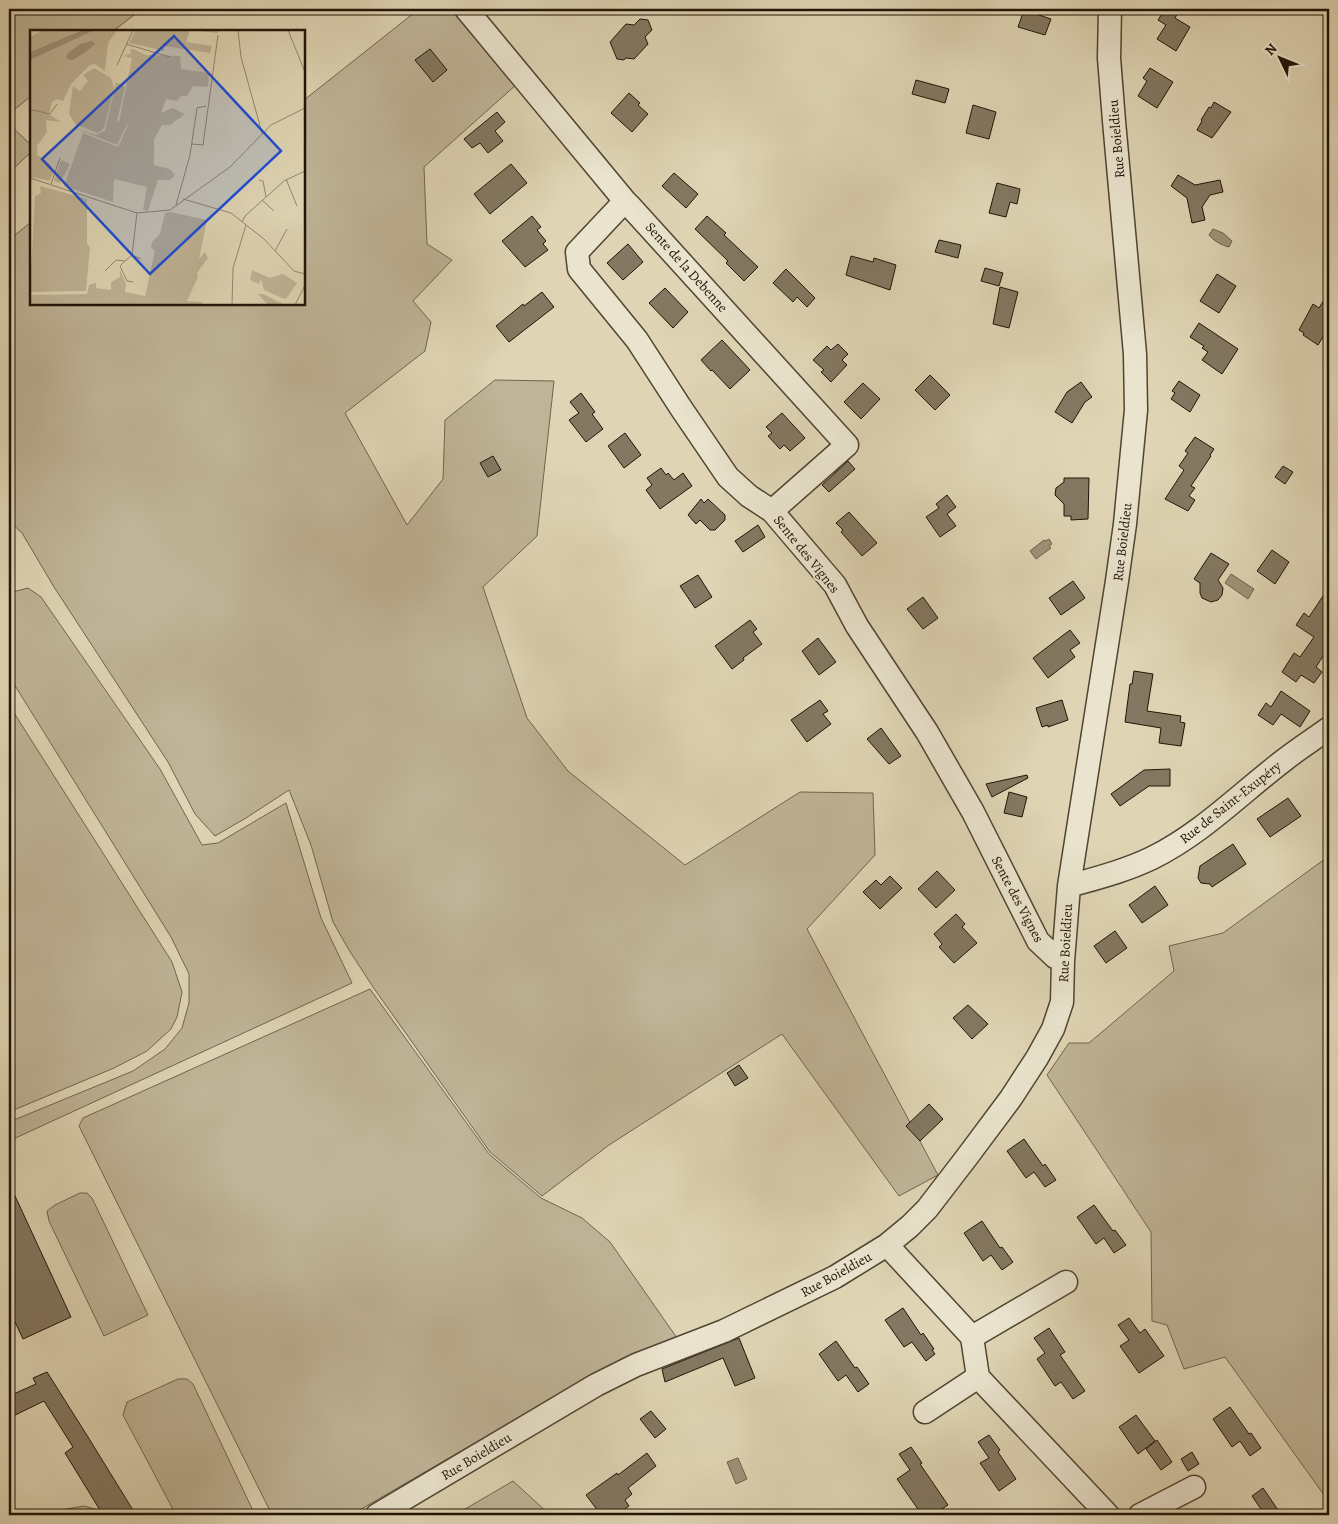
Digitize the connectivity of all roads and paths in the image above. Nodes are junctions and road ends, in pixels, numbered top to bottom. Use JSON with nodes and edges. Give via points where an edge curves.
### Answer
{"nodes":[{"id":1,"x":466,"y":9,"type":"edge"},
{"id":2,"x":1106,"y":11,"type":"edge"},
{"id":3,"x":624,"y":201,"type":"junction"},
{"id":4,"x":772,"y":511,"type":"junction"},
{"id":5,"x":1329,"y":728,"type":"edge"},
{"id":6,"x":1069,"y":886,"type":"junction"},
{"id":7,"x":1063,"y":961,"type":"junction"},
{"id":8,"x":887,"y":1245,"type":"junction"},
{"id":9,"x":1066,"y":1282,"type":"dead end"},
{"id":10,"x":972,"y":1337,"type":"junction"},
{"id":11,"x":978,"y":1377,"type":"junction"},
{"id":12,"x":926,"y":1412,"type":"dead end"},
{"id":13,"x":1194,"y":1486,"type":"dead end"},
{"id":14,"x":377,"y":1515,"type":"edge"},
{"id":15,"x":1108,"y":1515,"type":"edge"},
{"id":16,"x":1140,"y":1515,"type":"edge"}],
"edges":[{"from":1,"to":3,"type":"street","name":"Sente de la Debenne"},
{"from":2,"to":6,"type":"street","name":"Rue Boieldieu","via":[[1135,354],[1136,410],[1125,524]]},
{"from":3,"to":4,"type":"street","name":"Sente des Vignes","via":[[577,252],[579,269],[637,340],[728,477]]},
{"from":3,"to":4,"type":"street","name":"Sente de la Debenne","via":[[847,445]]},
{"from":4,"to":7,"type":"street","name":"Sente des Vignes","via":[[835,586],[973,812],[1038,941]]},
{"from":5,"to":6,"type":"street","name":"Rue de Saint-Exupéry","via":[[1178,843],[1151,858],[1103,877]]},
{"from":6,"to":7,"type":"street","name":"Rue Boieldieu"},
{"from":7,"to":8,"type":"street","name":"Rue Boieldieu","via":[[1062,1002],[1037,1058],[927,1209]]},
{"from":8,"to":10,"type":"street"},
{"from":8,"to":14,"type":"street","name":"Rue Boieldieu","via":[[835,1277],[724,1331],[636,1365],[596,1385]]},
{"from":9,"to":10,"type":"street"},
{"from":10,"to":11,"type":"street"},
{"from":11,"to":12,"type":"street"},
{"from":11,"to":15,"type":"street"},
{"from":13,"to":16,"type":"street"}]}
